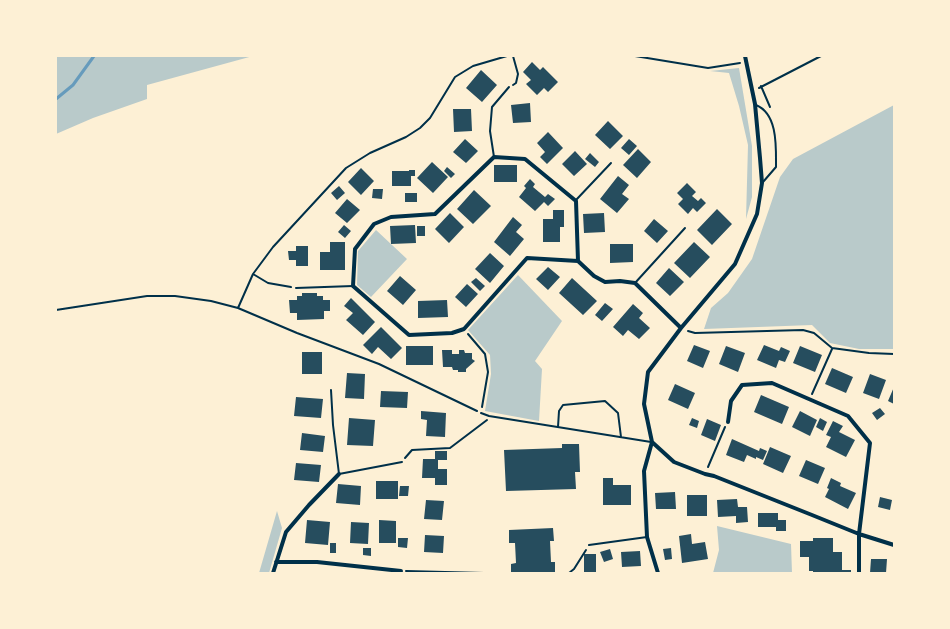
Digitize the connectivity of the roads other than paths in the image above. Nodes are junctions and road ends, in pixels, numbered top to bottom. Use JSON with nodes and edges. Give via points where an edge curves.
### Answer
{"nodes":[{"id":1,"x":745,"y":56,"type":"edge"},
{"id":2,"x":509,"y":87,"type":"road end"},
{"id":3,"x":755,"y":104,"type":"junction"},
{"id":4,"x":494,"y":157,"type":"junction"},
{"id":5,"x":611,"y":163,"type":"dead end"},
{"id":6,"x":762,"y":183,"type":"junction"},
{"id":7,"x":576,"y":201,"type":"junction"},
{"id":8,"x":685,"y":228,"type":"dead end"},
{"id":9,"x":578,"y":261,"type":"junction"},
{"id":10,"x":635,"y":283,"type":"junction"},
{"id":11,"x":353,"y":286,"type":"junction"},
{"id":12,"x":296,"y":288,"type":"road end"},
{"id":13,"x":681,"y":328,"type":"junction"},
{"id":14,"x":331,"y":390,"type":"dead end"},
{"id":15,"x":481,"y":413,"type":"road end"},
{"id":16,"x":728,"y":422,"type":"road end"},
{"id":17,"x":558,"y":427,"type":"junction"},
{"id":18,"x":621,"y":437,"type":"junction"},
{"id":19,"x":652,"y":442,"type":"junction"},
{"id":20,"x":402,"y":462,"type":"road end"},
{"id":21,"x":339,"y":474,"type":"junction"},
{"id":22,"x":859,"y":534,"type":"junction"},
{"id":23,"x":647,"y":537,"type":"junction"},
{"id":24,"x":589,"y":545,"type":"road end"},
{"id":25,"x":894,"y":545,"type":"edge"},
{"id":26,"x":276,"y":562,"type":"junction"},
{"id":27,"x":401,"y":571,"type":"road end"},
{"id":28,"x":273,"y":573,"type":"edge"},
{"id":29,"x":658,"y":573,"type":"edge"},
{"id":30,"x":859,"y":573,"type":"edge"}],
"edges":[{"from":1,"to":3,"type":"street"},
{"from":2,"to":4,"type":"lane","via":[[492,107],[490,131]]},
{"from":3,"to":6,"type":"street"},
{"from":3,"to":6,"type":"lane","via":[[762,107],[771,121],[776,142],[776,167]]},
{"from":4,"to":7,"type":"street","via":[[524,159]]},
{"from":4,"to":11,"type":"street","via":[[435,214],[391,217],[374,224],[354,249]]},
{"from":5,"to":7,"type":"lane"},
{"from":6,"to":13,"type":"street","via":[[757,214],[735,264]]},
{"from":7,"to":9,"type":"street"},
{"from":8,"to":10,"type":"lane"},
{"from":9,"to":10,"type":"street","via":[[594,276],[606,282]]},
{"from":9,"to":11,"type":"street","via":[[527,258],[464,329],[452,333],[408,334]]},
{"from":10,"to":13,"type":"street"},
{"from":11,"to":12,"type":"lane"},
{"from":13,"to":19,"type":"street","via":[[648,372],[644,404]]},
{"from":14,"to":21,"type":"lane"},
{"from":15,"to":17,"type":"lane"},
{"from":16,"to":22,"type":"street","via":[[731,401],[742,385],[772,383],[848,416],[870,443]]},
{"from":17,"to":18,"type":"lane"},
{"from":17,"to":18,"type":"lane","via":[[559,411],[563,406],[605,401],[618,412]]},
{"from":18,"to":19,"type":"lane"},
{"from":19,"to":22,"type":"street","via":[[674,462]]},
{"from":19,"to":23,"type":"street","via":[[644,472]]},
{"from":20,"to":21,"type":"lane"},
{"from":21,"to":26,"type":"street","via":[[286,532]]},
{"from":22,"to":25,"type":"street"},
{"from":22,"to":30,"type":"street"},
{"from":23,"to":24,"type":"lane"},
{"from":23,"to":29,"type":"street"},
{"from":26,"to":27,"type":"street","via":[[317,562]]},
{"from":26,"to":28,"type":"street"}]}
